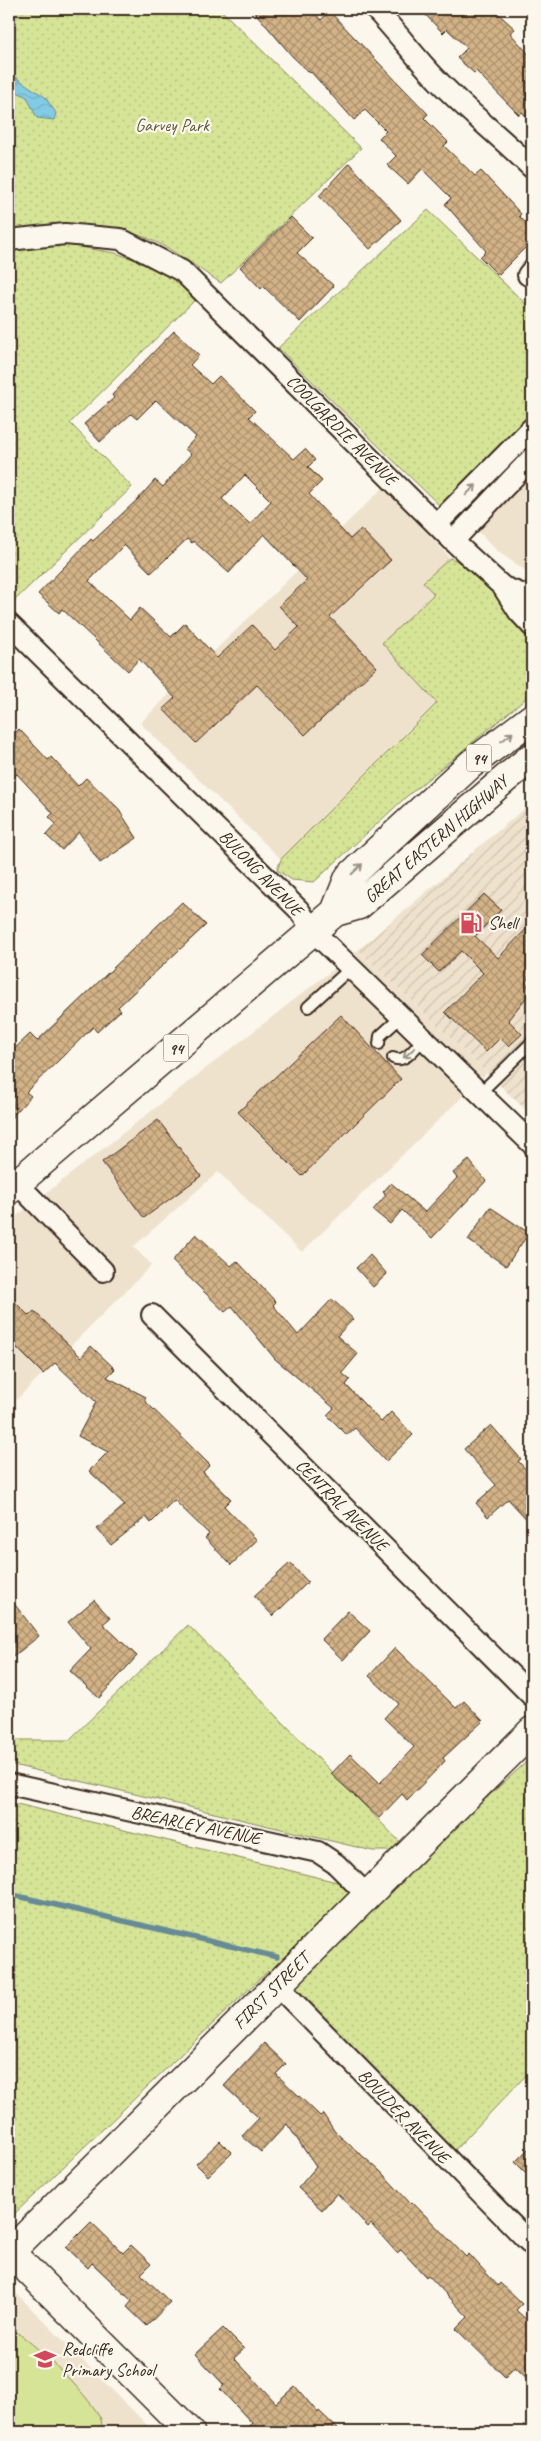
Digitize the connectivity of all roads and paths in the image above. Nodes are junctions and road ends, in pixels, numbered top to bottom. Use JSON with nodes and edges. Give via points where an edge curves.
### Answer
{"nodes":[{"id":1,"x":375,"y":9,"type":"edge"},
{"id":2,"x":532,"y":168,"type":"edge"},
{"id":3,"x":9,"y":240,"type":"edge"},
{"id":4,"x":532,"y":428,"type":"edge"},
{"id":5,"x":532,"y":458,"type":"edge"},
{"id":6,"x":437,"y":524,"type":"junction"},
{"id":7,"x":453,"y":541,"type":"junction"},
{"id":8,"x":503,"y":587,"type":"junction"},
{"id":9,"x":532,"y":598,"type":"edge"},
{"id":10,"x":9,"y":624,"type":"edge"},
{"id":11,"x":532,"y":626,"type":"edge"},
{"id":12,"x":532,"y":718,"type":"edge"},
{"id":13,"x":532,"y":758,"type":"edge"},
{"id":14,"x":335,"y":912,"type":"junction"},
{"id":15,"x":313,"y":931,"type":"junction"},
{"id":16,"x":352,"y":967,"type":"junction"},
{"id":17,"x":308,"y":1007,"type":"dead end"},
{"id":18,"x":401,"y":1017,"type":"junction"},
{"id":19,"x":423,"y":1039,"type":"junction"},
{"id":20,"x":532,"y":1042,"type":"edge"},
{"id":21,"x":379,"y":1044,"type":"dead end"},
{"id":22,"x":393,"y":1058,"type":"dead end"},
{"id":23,"x":480,"y":1094,"type":"junction"},
{"id":24,"x":532,"y":1144,"type":"edge"},
{"id":25,"x":11,"y":1183,"type":"edge"},
{"id":26,"x":103,"y":1271,"type":"dead end"},
{"id":27,"x":152,"y":1315,"type":"dead end"},
{"id":28,"x":532,"y":1696,"type":"edge"},
{"id":29,"x":532,"y":1731,"type":"edge"},
{"id":30,"x":9,"y":1784,"type":"edge"},
{"id":31,"x":368,"y":1896,"type":"junction"},
{"id":32,"x":277,"y":1985,"type":"junction"},
{"id":33,"x":532,"y":2245,"type":"edge"},
{"id":34,"x":10,"y":2251,"type":"edge"},
{"id":35,"x":190,"y":2432,"type":"edge"}],
"edges":[{"from":1,"to":2,"type":"street","via":[[428,70]]},
{"from":3,"to":6,"type":"street","name":"COOLGARDIE AVENUE","via":[[65,234],[120,239],[182,271]]},
{"from":6,"to":4,"type":"street","one_way":true},
{"from":5,"to":7,"type":"street"},
{"from":6,"to":7,"type":"street","name":"COOLGARDIE AVENUE"},
{"from":7,"to":8,"type":"street","name":"COOLGARDIE AVENUE"},
{"from":8,"to":9,"type":"street","name":"COOLGARDIE AVENUE"},
{"from":8,"to":11,"type":"street","name":"COOLGARDIE AVENUE"},
{"from":10,"to":15,"type":"street","name":"BULONG AVENUE","via":[[300,910]]},
{"from":14,"to":12,"type":"main road","name":"GREAT EASTERN HIGHWAY","number":"94","one_way":true,"via":[[349,877],[471,764]]},
{"from":13,"to":14,"type":"main road","name":"GREAT EASTERN HIGHWAY","number":"94","via":[[359,905]]},
{"from":14,"to":15,"type":"main road","name":"GREAT EASTERN HIGHWAY","number":"94"},
{"from":15,"to":16,"type":"street","name":"BULONG AVENUE"},
{"from":15,"to":25,"type":"main road","name":"GREAT EASTERN HIGHWAY","number":"94"},
{"from":16,"to":17,"type":"lane"},
{"from":16,"to":18,"type":"street","name":"BULONG AVENUE"},
{"from":18,"to":19,"type":"street","name":"BULONG AVENUE"},
{"from":18,"to":21,"type":"lane","via":[[380,1036]]},
{"from":19,"to":22,"type":"lane","one_way":true,"via":[[404,1058]]},
{"from":19,"to":23,"type":"street","name":"BULONG AVENUE"},
{"from":20,"to":23,"type":"lane"},
{"from":23,"to":24,"type":"street","name":"BULONG AVENUE"},
{"from":25,"to":26,"type":"street"},
{"from":27,"to":28,"type":"street","name":"CENTRAL AVENUE"},
{"from":29,"to":31,"type":"main road","name":"FIRST STREET"},
{"from":30,"to":31,"type":"street","name":"BREARLEY AVENUE","via":[[318,1852],[336,1864]]},
{"from":31,"to":32,"type":"main road","name":"FIRST STREET"},
{"from":32,"to":33,"type":"street","name":"BOULDER AVENUE"},
{"from":32,"to":34,"type":"main road","name":"FIRST STREET"},
{"from":34,"to":35,"type":"main road"}]}
